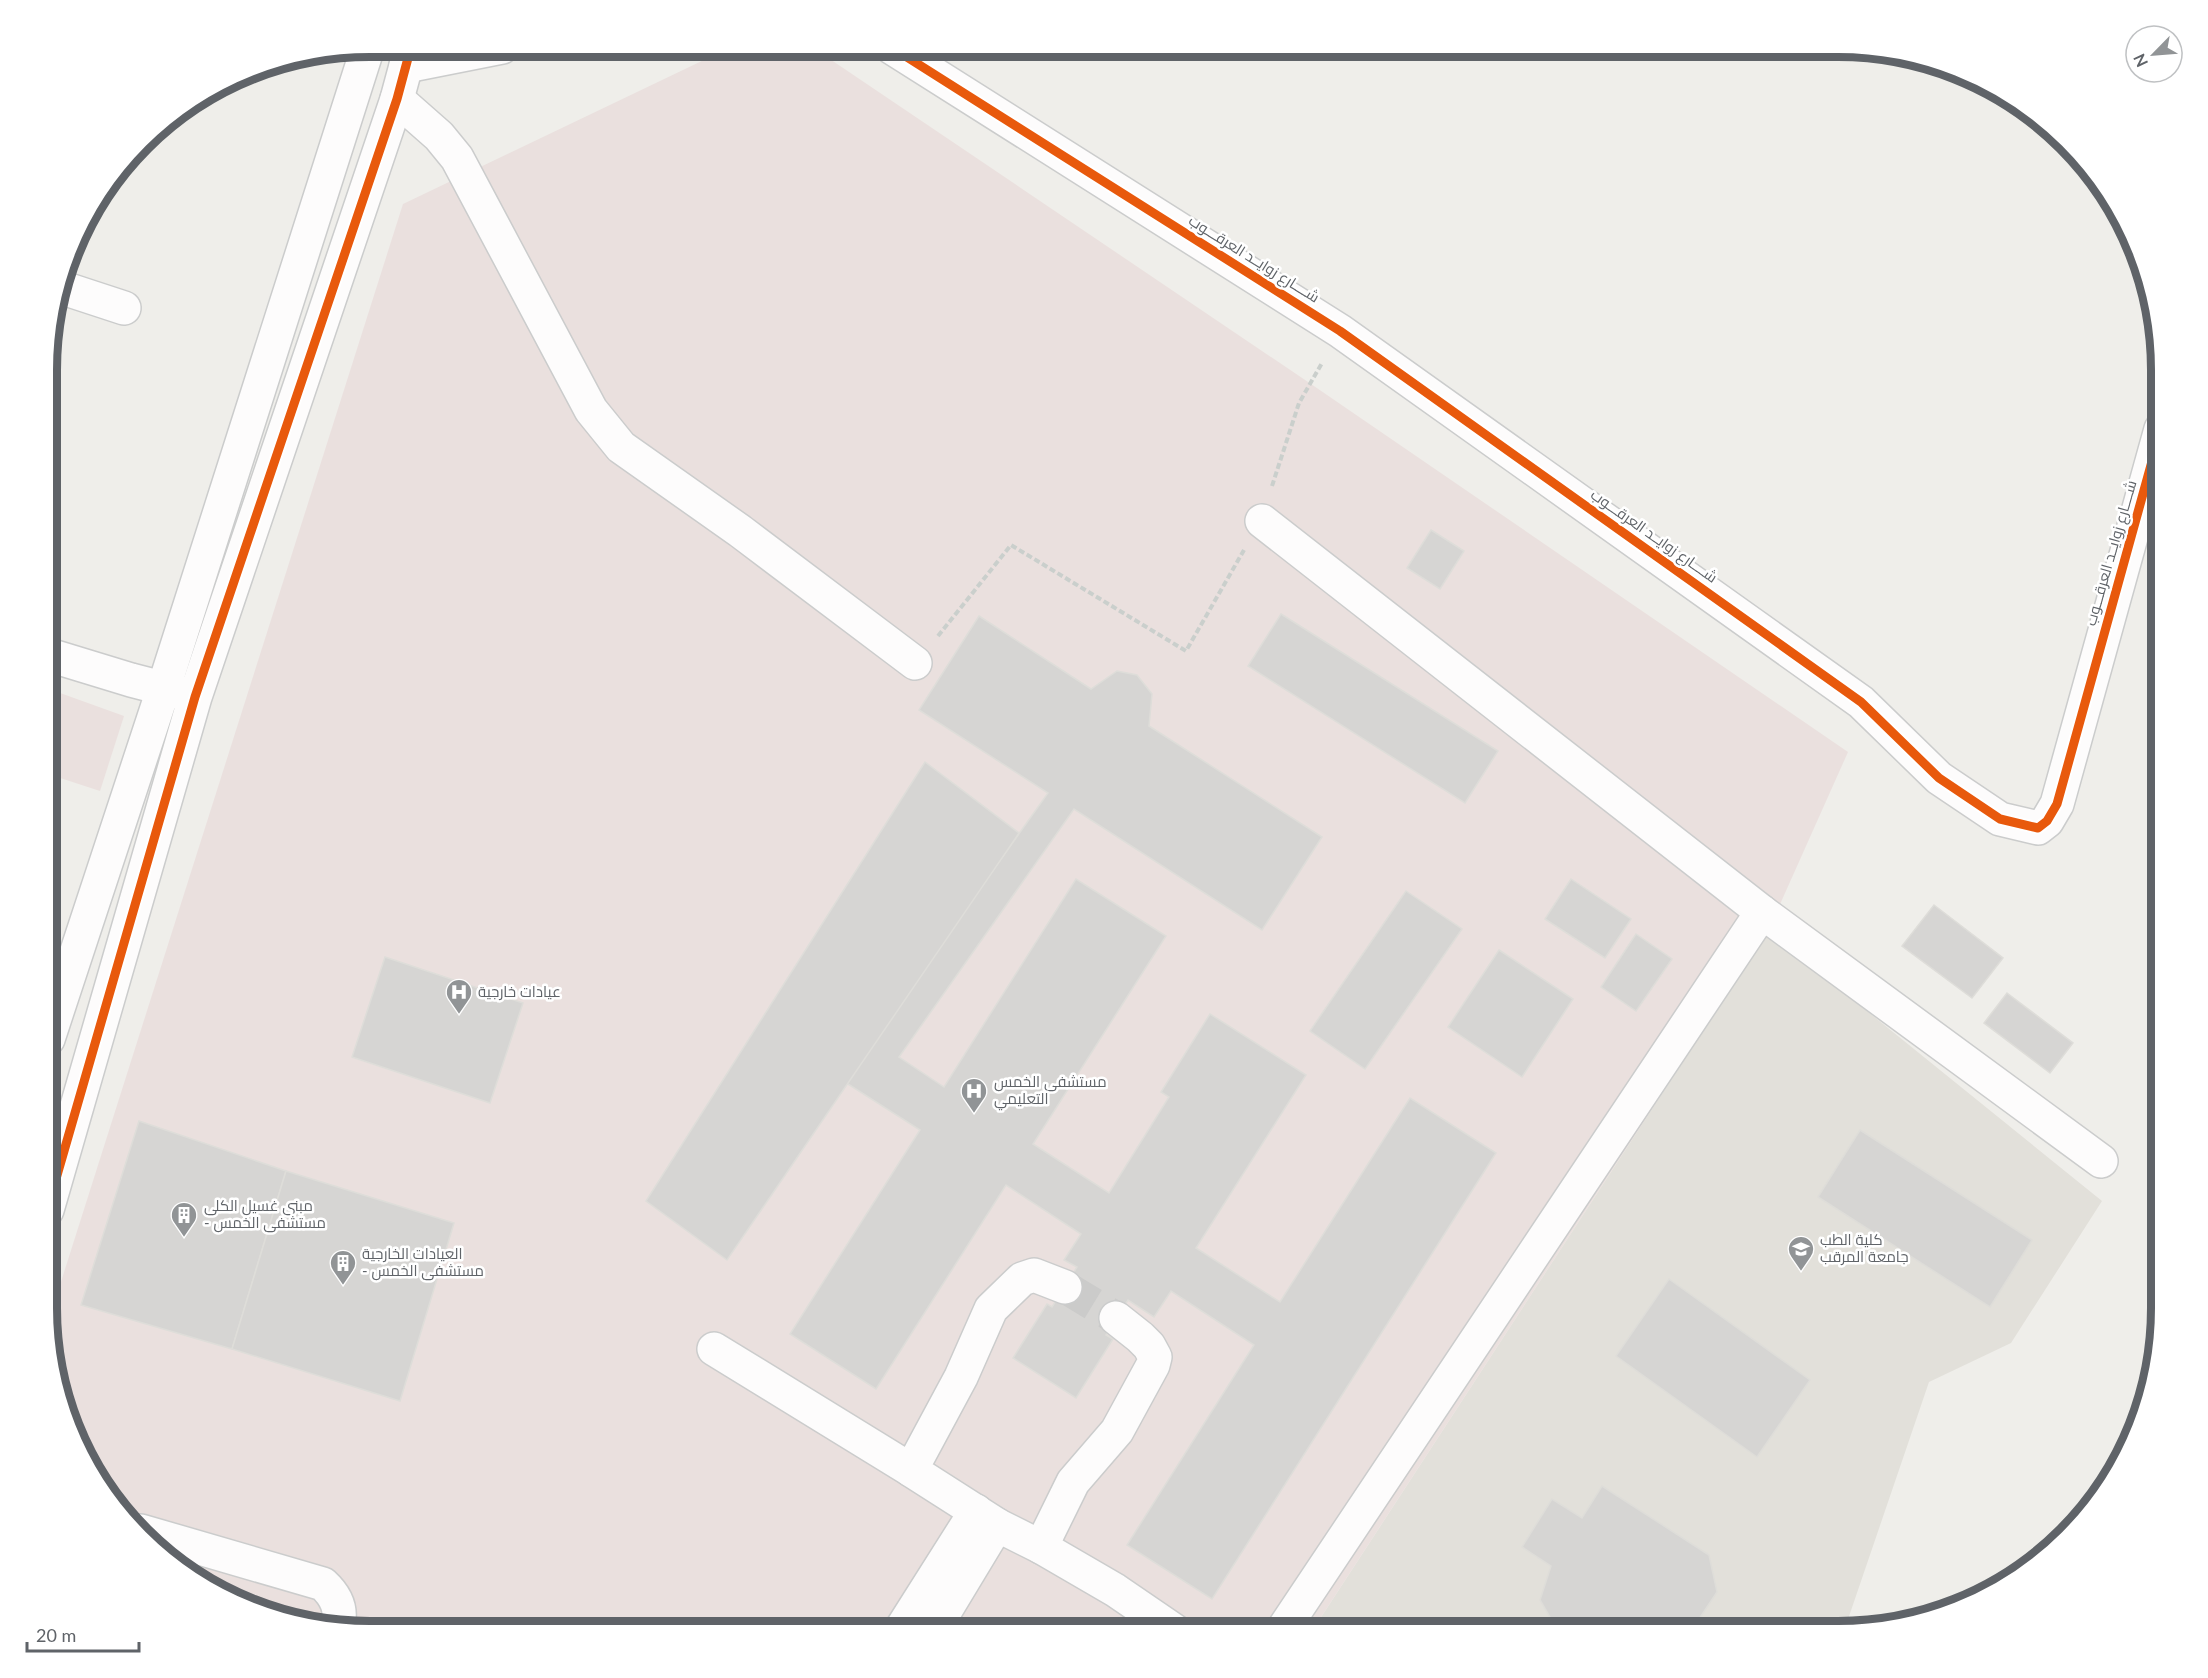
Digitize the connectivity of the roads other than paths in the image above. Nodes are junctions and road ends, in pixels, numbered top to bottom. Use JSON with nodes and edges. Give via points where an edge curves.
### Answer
{"nodes":[{"id":1,"x":365,"y":57,"type":"edge"},
{"id":2,"x":408,"y":57,"type":"edge"},
{"id":3,"x":907,"y":57,"type":"edge"},
{"id":4,"x":397,"y":99,"type":"junction"},
{"id":5,"x":68,"y":290,"type":"edge"},
{"id":6,"x":124,"y":308,"type":"dead end"},
{"id":7,"x":2151,"y":468,"type":"edge"},
{"id":8,"x":1262,"y":521,"type":"road end"},
{"id":9,"x":57,"y":657,"type":"edge"},
{"id":10,"x":915,"y":663,"type":"road end"},
{"id":11,"x":164,"y":687,"type":"junction"},
{"id":12,"x":195,"y":697,"type":"junction"},
{"id":13,"x":1762,"y":912,"type":"junction"},
{"id":14,"x":57,"y":1012,"type":"edge"},
{"id":15,"x":2101,"y":1161,"type":"dead end"},
{"id":16,"x":57,"y":1175,"type":"edge"},
{"id":17,"x":1065,"y":1287,"type":"tunnel mouth"},
{"id":18,"x":1116,"y":1318,"type":"tunnel mouth"},
{"id":19,"x":714,"y":1349,"type":"dead end"},
{"id":20,"x":911,"y":1470,"type":"junction"},
{"id":21,"x":986,"y":1518,"type":"junction"},
{"id":22,"x":154,"y":1534,"type":"edge"},
{"id":23,"x":1041,"y":1547,"type":"junction"},
{"id":24,"x":339,"y":1619,"type":"edge"},
{"id":25,"x":908,"y":1621,"type":"edge"},
{"id":26,"x":938,"y":1621,"type":"edge"},
{"id":27,"x":1160,"y":1621,"type":"edge"},
{"id":28,"x":1288,"y":1621,"type":"edge"}],
"edges":[{"from":1,"to":11,"type":"street"},
{"from":2,"to":4,"type":"street"},
{"from":3,"to":7,"type":"street","name":"شــــارع زوايــد العرقـــوب","via":[[1340,331],[1861,702],[1939,778],[2000,819],[2038,828],[2057,804]]},
{"from":4,"to":10,"type":"street","via":[[440,136],[457,158],[591,410],[621,447]]},
{"from":4,"to":12,"type":"street"},
{"from":5,"to":6,"type":"street"},
{"from":8,"to":13,"type":"street"},
{"from":9,"to":11,"type":"street"},
{"from":11,"to":12,"type":"street"},
{"from":11,"to":14,"type":"street"},
{"from":12,"to":16,"type":"street"},
{"from":13,"to":15,"type":"street"},
{"from":13,"to":28,"type":"street"},
{"from":17,"to":20,"type":"street","via":[[1029,1276],[991,1309],[961,1377]]},
{"from":18,"to":23,"type":"street","via":[[1149,1346],[1155,1357],[1153,1365],[1117,1431],[1073,1482]]},
{"from":19,"to":20,"type":"street"},
{"from":20,"to":21,"type":"street"},
{"from":21,"to":23,"type":"street"},
{"from":21,"to":25,"type":"street"},
{"from":21,"to":26,"type":"street"},
{"from":22,"to":24,"type":"street","via":[[323,1584],[337,1602]]},
{"from":23,"to":27,"type":"street"}]}
